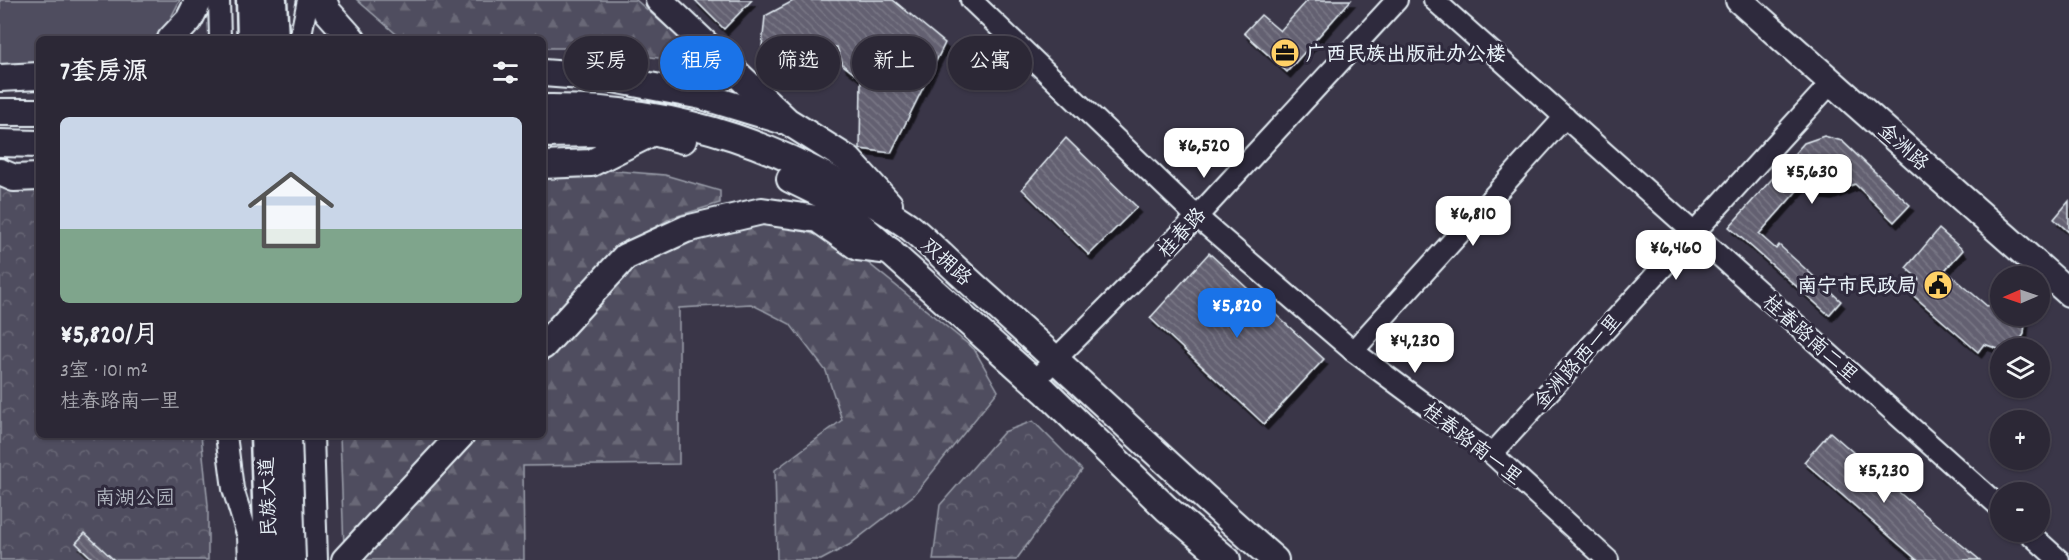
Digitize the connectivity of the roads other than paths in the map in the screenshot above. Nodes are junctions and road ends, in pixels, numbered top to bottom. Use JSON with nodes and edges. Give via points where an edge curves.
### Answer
{"nodes":[{"id":1,"x":199,"y":0,"type":"edge"},
{"id":2,"x":219,"y":0,"type":"edge"},
{"id":3,"x":251,"y":0,"type":"edge"},
{"id":4,"x":272,"y":0,"type":"edge"},
{"id":5,"x":308,"y":0,"type":"edge"},
{"id":6,"x":323,"y":0,"type":"edge"},
{"id":7,"x":659,"y":0,"type":"edge"},
{"id":8,"x":971,"y":0,"type":"edge"},
{"id":9,"x":1397,"y":0,"type":"edge"},
{"id":10,"x":1434,"y":0,"type":"edge"},
{"id":11,"x":1739,"y":0,"type":"edge"},
{"id":12,"x":174,"y":36,"type":"edge"},
{"id":13,"x":220,"y":36,"type":"edge"},
{"id":14,"x":252,"y":36,"type":"edge"},
{"id":15,"x":274,"y":36,"type":"edge"},
{"id":16,"x":301,"y":36,"type":"edge"},
{"id":17,"x":349,"y":36,"type":"edge"},
{"id":18,"x":546,"y":73,"type":"edge"},
{"id":19,"x":36,"y":76,"type":"edge"},
{"id":20,"x":0,"y":78,"type":"edge"},
{"id":21,"x":1832,"y":82,"type":"junction"},
{"id":22,"x":546,"y":108,"type":"edge"},
{"id":23,"x":0,"y":112,"type":"edge"},
{"id":24,"x":36,"y":112,"type":"edge"},
{"id":25,"x":1565,"y":117,"type":"junction"},
{"id":26,"x":787,"y":121,"type":"junction"},
{"id":27,"x":653,"y":132,"type":"junction"},
{"id":28,"x":546,"y":134,"type":"edge"},
{"id":29,"x":0,"y":143,"type":"edge"},
{"id":30,"x":36,"y":144,"type":"edge"},
{"id":31,"x":546,"y":165,"type":"edge"},
{"id":32,"x":0,"y":172,"type":"edge"},
{"id":33,"x":36,"y":177,"type":"edge"},
{"id":34,"x":1196,"y":216,"type":"junction"},
{"id":35,"x":909,"y":227,"type":"junction"},
{"id":36,"x":1694,"y":233,"type":"junction"},
{"id":37,"x":890,"y":251,"type":"junction"},
{"id":38,"x":2069,"y":292,"type":"edge"},
{"id":39,"x":546,"y":343,"type":"edge"},
{"id":40,"x":1353,"y":351,"type":"junction"},
{"id":41,"x":1056,"y":360,"type":"junction"},
{"id":42,"x":1034,"y":381,"type":"junction"},
{"id":43,"x":226,"y":438,"type":"edge"},
{"id":44,"x":265,"y":438,"type":"edge"},
{"id":45,"x":287,"y":438,"type":"edge"},
{"id":46,"x":313,"y":438,"type":"edge"},
{"id":47,"x":457,"y":438,"type":"edge"},
{"id":48,"x":1492,"y":454,"type":"junction"},
{"id":49,"x":1990,"y":498,"type":"edge"},
{"id":50,"x":2039,"y":542,"type":"edge"},
{"id":51,"x":249,"y":560,"type":"edge"},
{"id":52,"x":269,"y":560,"type":"edge"},
{"id":53,"x":291,"y":560,"type":"edge"},
{"id":54,"x":317,"y":560,"type":"edge"},
{"id":55,"x":345,"y":560,"type":"edge"},
{"id":56,"x":1227,"y":560,"type":"edge"},
{"id":57,"x":1275,"y":560,"type":"edge"},
{"id":58,"x":1608,"y":560,"type":"edge"},
{"id":59,"x":2059,"y":560,"type":"edge"}],
"edges":[{"from":1,"to":12,"type":"main road","via":[[189,20]]},
{"from":2,"to":13,"type":"street"},
{"from":3,"to":14,"type":"highway"},
{"from":4,"to":15,"type":"highway"},
{"from":5,"to":16,"type":"street"},
{"from":6,"to":17,"type":"main road","via":[[328,12]]},
{"from":7,"to":26,"type":"main road"},
{"from":8,"to":34,"type":"street","name":"桂春路南一里"},
{"from":9,"to":34,"type":"street","name":"桂春路"},
{"from":10,"to":25,"type":"street","name":"桂春路南二里"},
{"from":11,"to":21,"type":"main road","name":"金洲路"},
{"from":18,"to":26,"type":"main road","via":[[608,78],[702,96]]},
{"from":19,"to":20,"type":"main road"},
{"from":21,"to":36,"type":"street","name":"金洲路西一里"},
{"from":21,"to":38,"type":"main road","name":"金洲路"},
{"from":22,"to":35,"type":"main road","name":"双拥路","via":[[592,107],[654,115],[756,143],[839,183]]},
{"from":23,"to":24,"type":"main road"},
{"from":25,"to":36,"type":"street","name":"桂春路南二里"},
{"from":25,"to":40,"type":"street"},
{"from":26,"to":35,"type":"main road","via":[[849,160]]},
{"from":27,"to":28,"type":"main road","name":"双拥路"},
{"from":27,"to":31,"type":"main road","via":[[591,163]]},
{"from":27,"to":37,"type":"main road","name":"双拥路","via":[[750,159],[831,199]]},
{"from":29,"to":30,"type":"main road"},
{"from":32,"to":33,"type":"main road","via":[[14,178]]},
{"from":34,"to":40,"type":"street","name":"桂春路南一里"},
{"from":34,"to":41,"type":"street","name":"桂春路"},
{"from":35,"to":41,"type":"main road","name":"双拥路"},
{"from":36,"to":48,"type":"street","name":"金洲路西一里"},
{"from":36,"to":49,"type":"street","name":"桂春路南二里"},
{"from":37,"to":39,"type":"main road","via":[[858,248],[818,219],[762,211],[686,229],[625,257]]},
{"from":37,"to":42,"type":"main road","name":"双拥路"},
{"from":40,"to":48,"type":"street","name":"桂春路南一里"},
{"from":41,"to":42,"type":"street","name":"桂春路"},
{"from":41,"to":57,"type":"main road","name":"双拥路"},
{"from":42,"to":56,"type":"main road","name":"双拥路","via":[[1166,508]]},
{"from":43,"to":51,"type":"street","via":[[233,489],[248,537]]},
{"from":44,"to":52,"type":"highway","name":"民族大道"},
{"from":45,"to":53,"type":"highway","name":"民族大道"},
{"from":46,"to":54,"type":"street"},
{"from":47,"to":55,"type":"main road"},
{"from":48,"to":58,"type":"street","name":"桂春路南一里"},
{"from":50,"to":59,"type":"street"}]}
